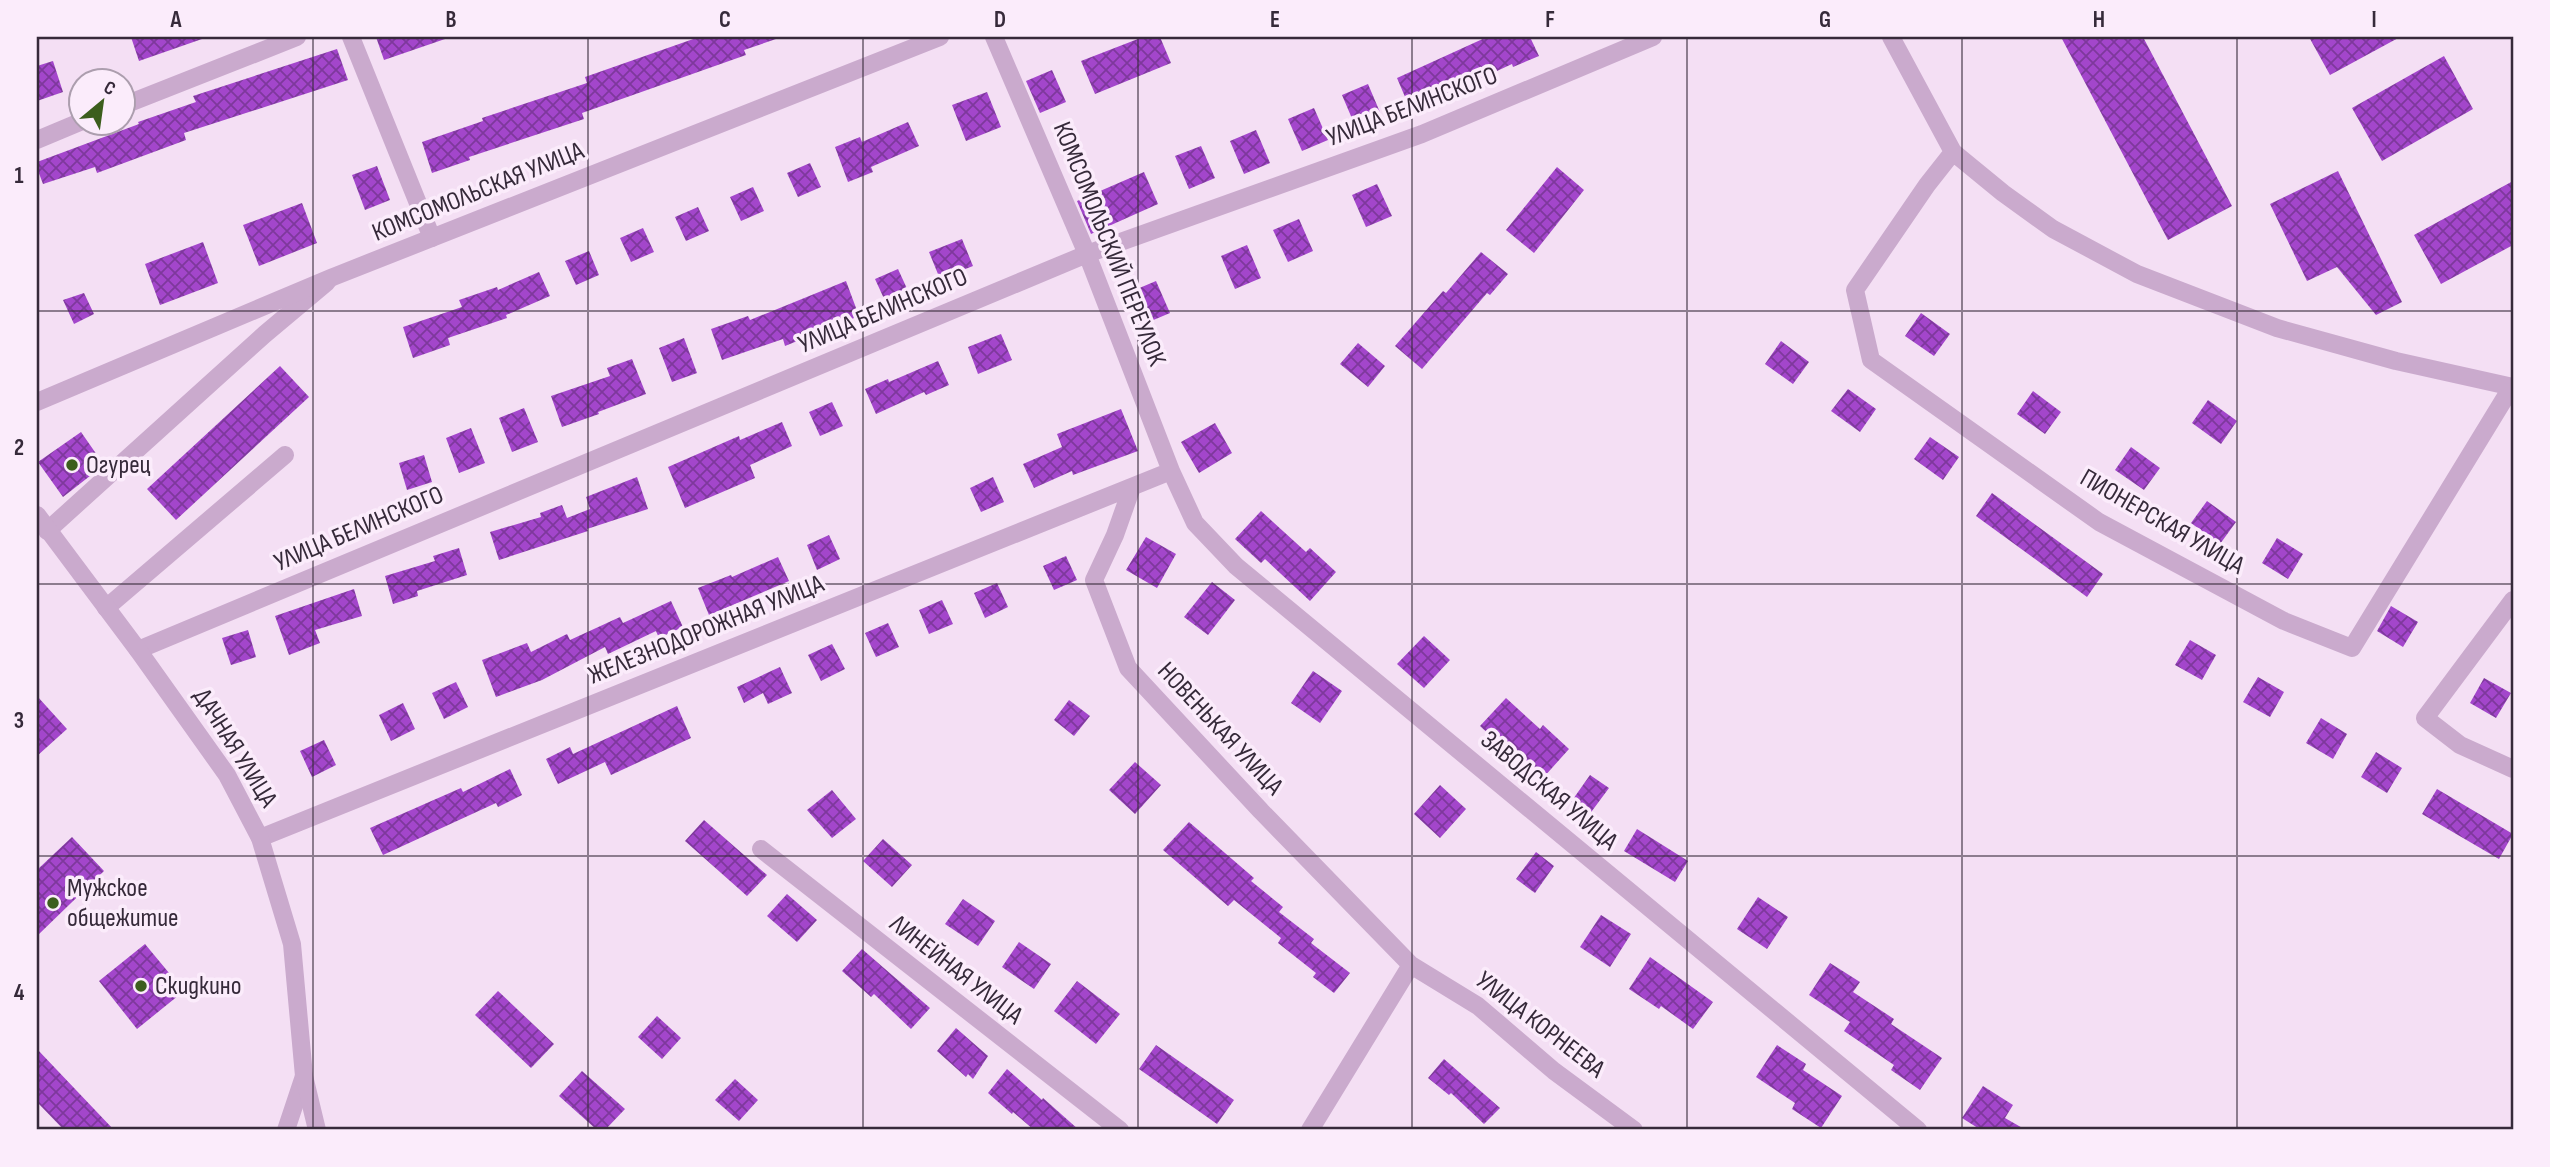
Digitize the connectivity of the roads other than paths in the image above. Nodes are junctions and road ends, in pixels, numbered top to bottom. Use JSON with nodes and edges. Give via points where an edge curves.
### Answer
{"nodes":[{"id":1,"x":297,"y":37,"type":"edge"},
{"id":2,"x":351,"y":37,"type":"edge"},
{"id":3,"x":940,"y":37,"type":"edge"},
{"id":4,"x":994,"y":37,"type":"edge"},
{"id":5,"x":1653,"y":37,"type":"edge"},
{"id":6,"x":1891,"y":37,"type":"edge"},
{"id":7,"x":136,"y":100,"type":"edge"},
{"id":8,"x":66,"y":128,"type":"edge"},
{"id":9,"x":37,"y":139,"type":"edge"},
{"id":10,"x":1953,"y":152,"type":"junction"},
{"id":11,"x":432,"y":238,"type":"junction"},
{"id":12,"x":1087,"y":254,"type":"junction"},
{"id":13,"x":333,"y":277,"type":"junction"},
{"id":14,"x":2512,"y":388,"type":"edge"},
{"id":15,"x":37,"y":402,"type":"edge"},
{"id":16,"x":285,"y":455,"type":"dead end"},
{"id":17,"x":1171,"y":471,"type":"junction"},
{"id":18,"x":1132,"y":487,"type":"junction"},
{"id":19,"x":37,"y":515,"type":"edge"},
{"id":20,"x":47,"y":531,"type":"junction"},
{"id":21,"x":2513,"y":600,"type":"edge"},
{"id":22,"x":106,"y":608,"type":"junction"},
{"id":23,"x":138,"y":650,"type":"junction"},
{"id":24,"x":2513,"y":769,"type":"edge"},
{"id":25,"x":260,"y":838,"type":"junction"},
{"id":26,"x":761,"y":849,"type":"dead end"},
{"id":27,"x":1411,"y":965,"type":"junction"},
{"id":28,"x":304,"y":1076,"type":"junction"},
{"id":29,"x":286,"y":1130,"type":"edge"},
{"id":30,"x":317,"y":1130,"type":"edge"},
{"id":31,"x":1120,"y":1130,"type":"edge"},
{"id":32,"x":1310,"y":1130,"type":"edge"},
{"id":33,"x":1634,"y":1130,"type":"edge"},
{"id":34,"x":1918,"y":1130,"type":"edge"}],
"edges":[{"from":1,"to":7,"type":"street"},
{"from":2,"to":11,"type":"street"},
{"from":3,"to":11,"type":"street","name":"КОМСОМОЛЬСКАЯ УЛИЦА"},
{"from":4,"to":12,"type":"street","name":"КОМСОМОЛЬСКИЙ ПЕРЕУЛОК"},
{"from":5,"to":12,"type":"street","name":"УЛИЦА БЕЛИНСКОГО","via":[[1422,134]]},
{"from":6,"to":10,"type":"street"},
{"from":8,"to":9,"type":"street"},
{"from":10,"to":14,"type":"street","via":[[2053,229],[2137,274],[2277,328]]},
{"from":10,"to":14,"type":"street","name":"ПИОНЕРСКАЯ УЛИЦА","via":[[1855,290],[1871,360],[2099,522],[2284,621],[2352,648]]},
{"from":11,"to":13,"type":"street","name":"КОМСОМОЛЬСКАЯ УЛИЦА"},
{"from":12,"to":17,"type":"street","name":"КОМСОМОЛЬСКИЙ ПЕРЕУЛОК"},
{"from":12,"to":23,"type":"street","name":"УЛИЦА БЕЛИНСКОГО"},
{"from":13,"to":15,"type":"street","name":"КОМСОМОЛЬСКАЯ УЛИЦА"},
{"from":13,"to":20,"type":"street"},
{"from":16,"to":22,"type":"street"},
{"from":17,"to":18,"type":"street","name":"ЖЕЛЕЗНОДОРОЖНАЯ УЛИЦА"},
{"from":17,"to":34,"type":"street","name":"ЗАВОДСКАЯ УЛИЦА","via":[[1195,523],[1236,565]]},
{"from":18,"to":25,"type":"street","name":"ЖЕЛЕЗНОДОРОЖНАЯ УЛИЦА"},
{"from":18,"to":27,"type":"street","name":"НОВЕНЬКАЯ УЛИЦА","via":[[1094,580],[1128,668]]},
{"from":19,"to":20,"type":"street","name":"ДАЧНАЯ УЛИЦА"},
{"from":20,"to":22,"type":"street","name":"ДАЧНАЯ УЛИЦА"},
{"from":21,"to":24,"type":"street","via":[[2425,718],[2460,745]]},
{"from":22,"to":23,"type":"street","name":"ДАЧНАЯ УЛИЦА"},
{"from":23,"to":25,"type":"street","name":"ДАЧНАЯ УЛИЦА","via":[[227,775]]},
{"from":25,"to":28,"type":"street","name":"ДАЧНАЯ УЛИЦА","via":[[292,944]]},
{"from":26,"to":31,"type":"street","name":"ЛИНЕЙНАЯ УЛИЦА"},
{"from":27,"to":32,"type":"street"},
{"from":27,"to":33,"type":"street","name":"УЛИЦА КОРНЕЕВА","via":[[1478,1006],[1554,1071]]},
{"from":28,"to":29,"type":"street"},
{"from":28,"to":30,"type":"street","name":"ДАЧНАЯ УЛИЦА"}]}
